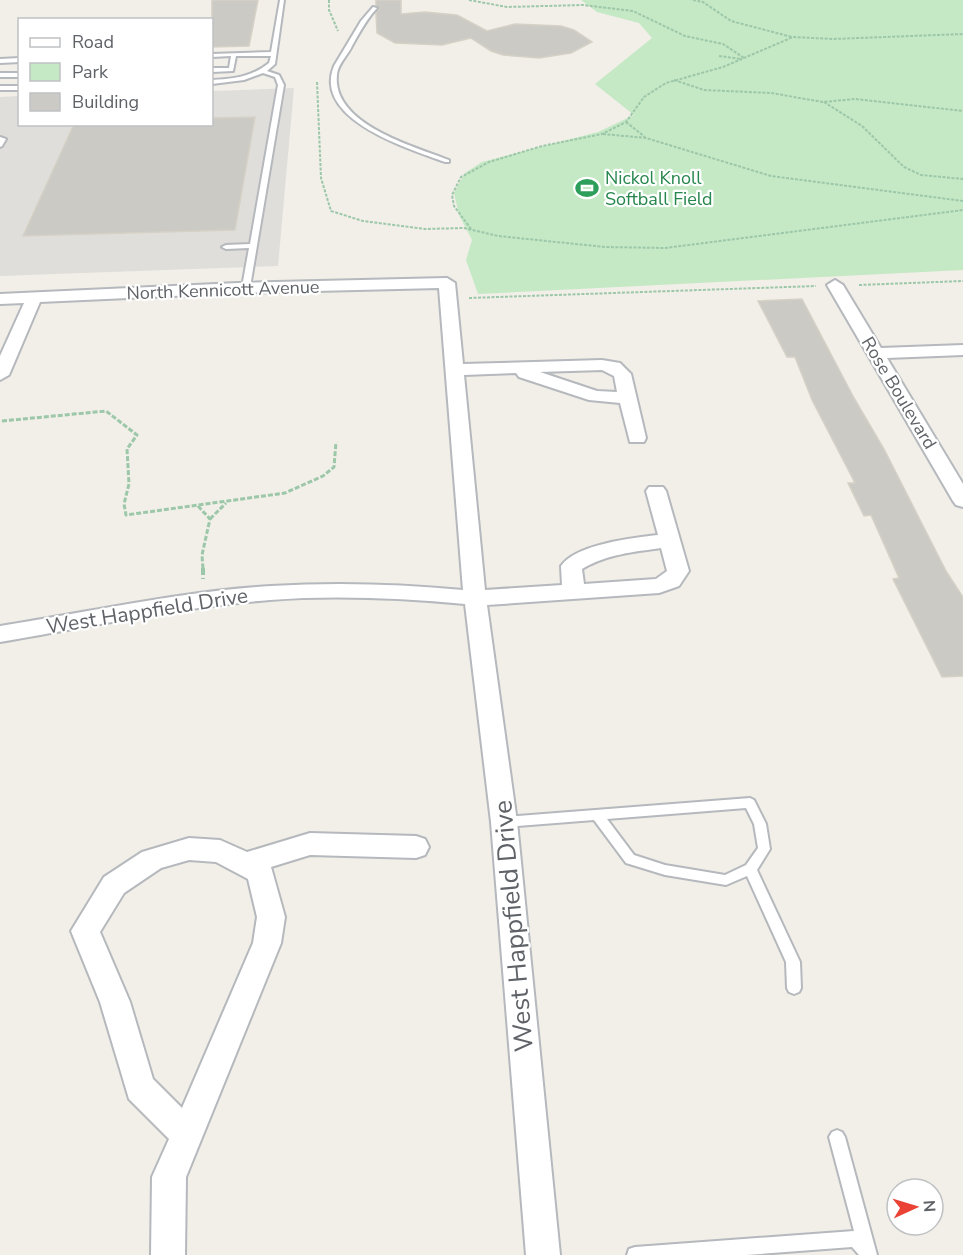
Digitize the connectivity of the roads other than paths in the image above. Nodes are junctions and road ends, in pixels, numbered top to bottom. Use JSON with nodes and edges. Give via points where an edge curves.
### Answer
{"nodes":[{"id":1,"x":282,"y":0,"type":"edge"},
{"id":2,"x":375,"y":8,"type":"dead end"},
{"id":3,"x":274,"y":54,"type":"junction"},
{"id":4,"x":234,"y":55,"type":"junction"},
{"id":5,"x":213,"y":56,"type":"edge"},
{"id":6,"x":18,"y":60,"type":"edge"},
{"id":7,"x":0,"y":61,"type":"edge"},
{"id":8,"x":9,"y":61,"type":"junction"},
{"id":9,"x":213,"y":70,"type":"edge"},
{"id":10,"x":265,"y":72,"type":"junction"},
{"id":11,"x":18,"y":75,"type":"edge"},
{"id":12,"x":0,"y":76,"type":"edge"},
{"id":13,"x":213,"y":82,"type":"edge"},
{"id":14,"x":0,"y":88,"type":"edge"},
{"id":15,"x":18,"y":88,"type":"edge"},
{"id":16,"x":0,"y":139,"type":"edge"},
{"id":17,"x":0,"y":146,"type":"edge"},
{"id":18,"x":447,"y":161,"type":"dead end"},
{"id":19,"x":253,"y":246,"type":"junction"},
{"id":20,"x":226,"y":247,"type":"dead end"},
{"id":21,"x":834,"y":285,"type":"road end"},
{"id":22,"x":246,"y":287,"type":"junction"},
{"id":23,"x":447,"y":291,"type":"joint"},
{"id":24,"x":34,"y":298,"type":"junction"},
{"id":25,"x":0,"y":299,"type":"edge"},
{"id":26,"x":963,"y":350,"type":"edge"},
{"id":27,"x":876,"y":353,"type":"junction"},
{"id":28,"x":509,"y":368,"type":"junction"},
{"id":29,"x":453,"y":370,"type":"junction"},
{"id":30,"x":0,"y":375,"type":"edge"},
{"id":31,"x":628,"y":398,"type":"junction"},
{"id":32,"x":637,"y":438,"type":"dead end"},
{"id":33,"x":656,"y":491,"type":"dead end"},
{"id":34,"x":963,"y":501,"type":"edge"},
{"id":35,"x":670,"y":540,"type":"junction"},
{"id":36,"x":575,"y":592,"type":"junction"},
{"id":37,"x":475,"y":598,"type":"junction"},
{"id":38,"x":0,"y":634,"type":"edge"},
{"id":39,"x":597,"y":815,"type":"junction"},
{"id":40,"x":504,"y":822,"type":"junction"},
{"id":41,"x":416,"y":847,"type":"dead end"},
{"id":42,"x":245,"y":864,"type":"junction"},
{"id":43,"x":750,"y":869,"type":"junction"},
{"id":44,"x":794,"y":988,"type":"dead end"},
{"id":45,"x":186,"y":1134,"type":"junction"},
{"id":46,"x":837,"y":1137,"type":"dead end"},
{"id":47,"x":678,"y":1254,"type":"edge"},
{"id":48,"x":168,"y":1255,"type":"edge"},
{"id":49,"x":543,"y":1255,"type":"edge"},
{"id":50,"x":635,"y":1255,"type":"edge"},
{"id":51,"x":869,"y":1255,"type":"edge"}],
"edges":[{"from":1,"to":3,"type":"lane"},
{"from":2,"to":18,"type":"lane","via":[[355,33],[334,73],[335,96],[357,119],[383,136]]},
{"from":3,"to":4,"type":"lane"},
{"from":3,"to":10,"type":"lane"},
{"from":4,"to":5,"type":"lane"},
{"from":4,"to":9,"type":"lane","via":[[231,70]]},
{"from":6,"to":8,"type":"lane"},
{"from":7,"to":8,"type":"lane"},
{"from":8,"to":12,"type":"lane"},
{"from":10,"to":13,"type":"lane"},
{"from":10,"to":19,"type":"lane","via":[[277,76],[280,85]]},
{"from":11,"to":12,"type":"lane"},
{"from":14,"to":15,"type":"lane"},
{"from":16,"to":17,"type":"lane"},
{"from":19,"to":20,"type":"lane"},
{"from":19,"to":22,"type":"lane"},
{"from":21,"to":27,"type":"street","name":"Rose Boulevard"},
{"from":22,"to":23,"type":"street","name":"North Kennicott Avenue"},
{"from":22,"to":24,"type":"street","name":"North Kennicott Avenue"},
{"from":23,"to":29,"type":"street","name":"West Happfield Drive"},
{"from":24,"to":25,"type":"street","name":"North Kennicott Avenue"},
{"from":24,"to":30,"type":"street"},
{"from":26,"to":27,"type":"street"},
{"from":27,"to":34,"type":"street","name":"Rose Boulevard"},
{"from":28,"to":29,"type":"street"},
{"from":28,"to":31,"type":"street","via":[[595,396]]},
{"from":28,"to":31,"type":"street","via":[[602,364],[614,367],[622,374]]},
{"from":29,"to":37,"type":"street","name":"West Happfield Drive"},
{"from":31,"to":32,"type":"street"},
{"from":33,"to":35,"type":"street"},
{"from":35,"to":36,"type":"street","via":[[582,559],[572,566]]},
{"from":35,"to":36,"type":"street","via":[[678,571],[671,581],[659,586]]},
{"from":36,"to":37,"type":"street"},
{"from":37,"to":38,"type":"street","name":"West Happfield Drive","via":[[398,591],[305,591],[207,600]]},
{"from":37,"to":40,"type":"street","name":"West Happfield Drive"},
{"from":39,"to":40,"type":"lane"},
{"from":39,"to":43,"type":"lane","via":[[630,859],[665,870],[726,880]]},
{"from":39,"to":43,"type":"lane","via":[[750,804],[760,824],[764,849]]},
{"from":40,"to":49,"type":"street","name":"West Happfield Drive"},
{"from":41,"to":42,"type":"street","via":[[310,844]]},
{"from":42,"to":45,"type":"street","via":[[261,872],[271,916],[267,943]]},
{"from":42,"to":45,"type":"street","via":[[220,851],[189,849],[152,861],[114,885],[85,931],[115,1002],[140,1088]]},
{"from":43,"to":44,"type":"lane","via":[[793,962]]},
{"from":45,"to":48,"type":"street","via":[[168,1177]]},
{"from":46,"to":51,"type":"lane"},
{"from":47,"to":50,"type":"lane"},
{"from":47,"to":51,"type":"lane","via":[[856,1239]]}]}
